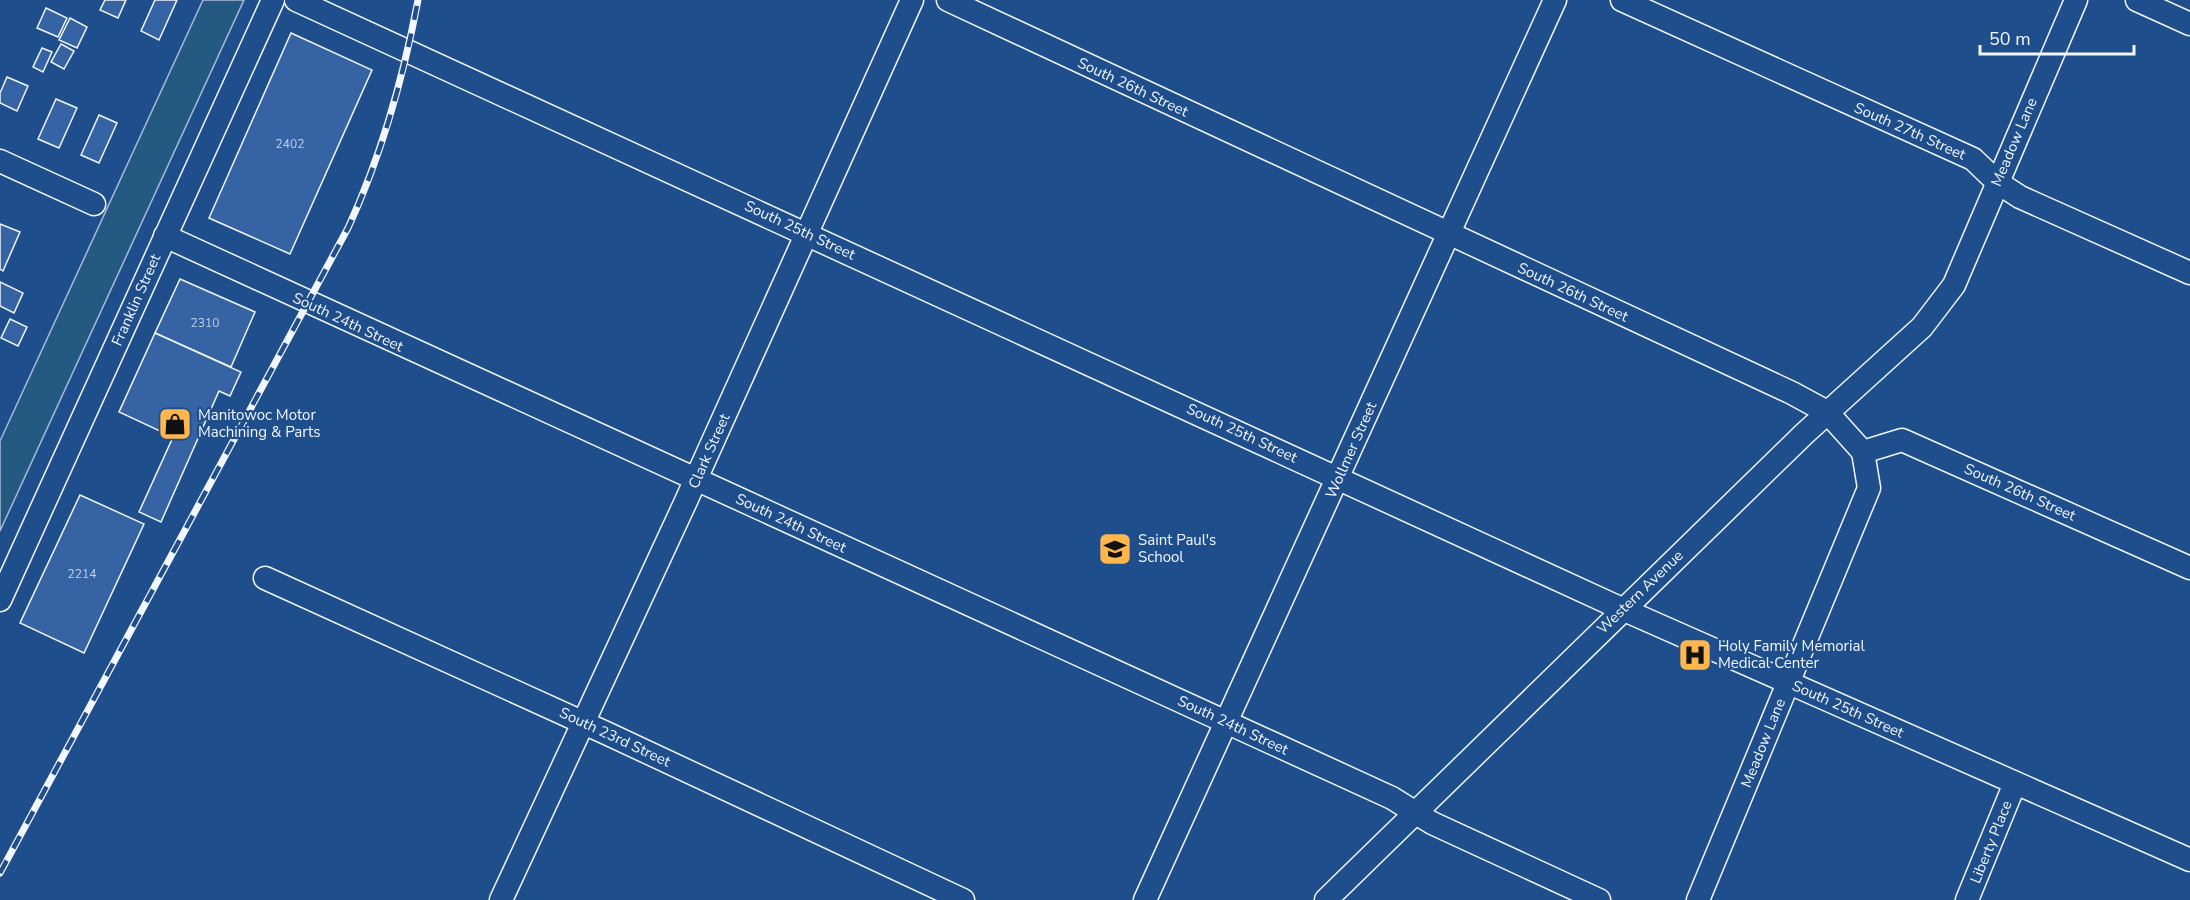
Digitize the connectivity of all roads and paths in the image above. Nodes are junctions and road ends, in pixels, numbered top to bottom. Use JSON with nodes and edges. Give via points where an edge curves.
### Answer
{"nodes":[{"id":1,"x":273,"y":0,"type":"edge"},
{"id":2,"x":296,"y":0,"type":"edge"},
{"id":3,"x":912,"y":0,"type":"edge"},
{"id":4,"x":948,"y":0,"type":"edge"},
{"id":5,"x":1555,"y":0,"type":"edge"},
{"id":6,"x":1622,"y":0,"type":"edge"},
{"id":7,"x":2076,"y":0,"type":"edge"},
{"id":8,"x":2137,"y":0,"type":"edge"},
{"id":9,"x":2190,"y":24,"type":"edge"},
{"id":10,"x":0,"y":161,"type":"edge"},
{"id":11,"x":1997,"y":182,"type":"junction"},
{"id":12,"x":94,"y":204,"type":"dead end"},
{"id":13,"x":808,"y":233,"type":"junction"},
{"id":14,"x":165,"y":236,"type":"junction"},
{"id":15,"x":1450,"y":236,"type":"junction"},
{"id":16,"x":2190,"y":273,"type":"edge"},
{"id":17,"x":1954,"y":285,"type":"joint"},
{"id":18,"x":1827,"y":412,"type":"junction"},
{"id":19,"x":1863,"y":452,"type":"junction"},
{"id":20,"x":1338,"y":477,"type":"junction"},
{"id":21,"x":696,"y":480,"type":"junction"},
{"id":22,"x":2190,"y":568,"type":"edge"},
{"id":23,"x":265,"y":578,"type":"dead end"},
{"id":24,"x":0,"y":600,"type":"edge"},
{"id":25,"x":1622,"y":609,"type":"junction"},
{"id":26,"x":1788,"y":683,"type":"junction"},
{"id":27,"x":583,"y":722,"type":"junction"},
{"id":28,"x":1227,"y":722,"type":"junction"},
{"id":29,"x":2015,"y":783,"type":"junction"},
{"id":30,"x":1415,"y":812,"type":"junction"},
{"id":31,"x":2190,"y":860,"type":"edge"},
{"id":32,"x":501,"y":900,"type":"edge"},
{"id":33,"x":963,"y":900,"type":"edge"},
{"id":34,"x":1145,"y":900,"type":"edge"},
{"id":35,"x":1326,"y":900,"type":"edge"},
{"id":36,"x":1599,"y":900,"type":"edge"},
{"id":37,"x":1698,"y":900,"type":"edge"},
{"id":38,"x":1967,"y":900,"type":"edge"}],
"edges":[{"from":1,"to":14,"type":"street","name":"Franklin Street"},
{"from":2,"to":13,"type":"street","name":"South 25th Street"},
{"from":3,"to":13,"type":"street","name":"Clark Street"},
{"from":4,"to":15,"type":"street","name":"South 26th Street"},
{"from":5,"to":15,"type":"street","name":"Wollmer Street"},
{"from":6,"to":11,"type":"street","name":"South 27th Street","via":[[1973,159]]},
{"from":7,"to":11,"type":"street","name":"Meadow Lane"},
{"from":8,"to":9,"type":"street"},
{"from":10,"to":12,"type":"street"},
{"from":11,"to":16,"type":"street","name":"South 27th Street","via":[[2020,197]]},
{"from":11,"to":17,"type":"street","name":"Meadow Lane"},
{"from":13,"to":20,"type":"street","name":"South 25th Street"},
{"from":13,"to":21,"type":"street","name":"Clark Street"},
{"from":14,"to":21,"type":"street","name":"South 24th Street"},
{"from":14,"to":24,"type":"street","name":"Franklin Street"},
{"from":15,"to":18,"type":"street","name":"South 26th Street"},
{"from":15,"to":20,"type":"street","name":"Wollmer Street"},
{"from":17,"to":18,"type":"street","name":"Western Avenue","via":[[1922,327]]},
{"from":18,"to":19,"type":"street","name":"South 26th Street"},
{"from":18,"to":25,"type":"street","name":"Western Avenue"},
{"from":19,"to":22,"type":"street","name":"South 26th Street","via":[[1902,440]]},
{"from":19,"to":26,"type":"street","name":"Meadow Lane","via":[[1869,488]]},
{"from":20,"to":25,"type":"street","name":"South 25th Street"},
{"from":20,"to":28,"type":"street","name":"Wollmer Street"},
{"from":21,"to":27,"type":"street","name":"Clark Street"},
{"from":21,"to":28,"type":"street","name":"South 24th Street"},
{"from":23,"to":27,"type":"street","name":"South 23rd Street"},
{"from":25,"to":26,"type":"street","name":"South 25th Street"},
{"from":25,"to":30,"type":"street","name":"Western Avenue"},
{"from":26,"to":29,"type":"street","name":"South 25th Street"},
{"from":26,"to":37,"type":"street","name":"Meadow Lane"},
{"from":27,"to":32,"type":"street","name":"Clark Street"},
{"from":27,"to":33,"type":"street","name":"South 23rd Street"},
{"from":28,"to":30,"type":"street","name":"South 24th Street"},
{"from":28,"to":34,"type":"street","name":"Wollmer Street"},
{"from":29,"to":31,"type":"street","name":"South 25th Street"},
{"from":29,"to":38,"type":"street","name":"Liberty Place"},
{"from":30,"to":35,"type":"street","name":"Western Avenue"},
{"from":30,"to":36,"type":"street","name":"South 24th Street"}]}
